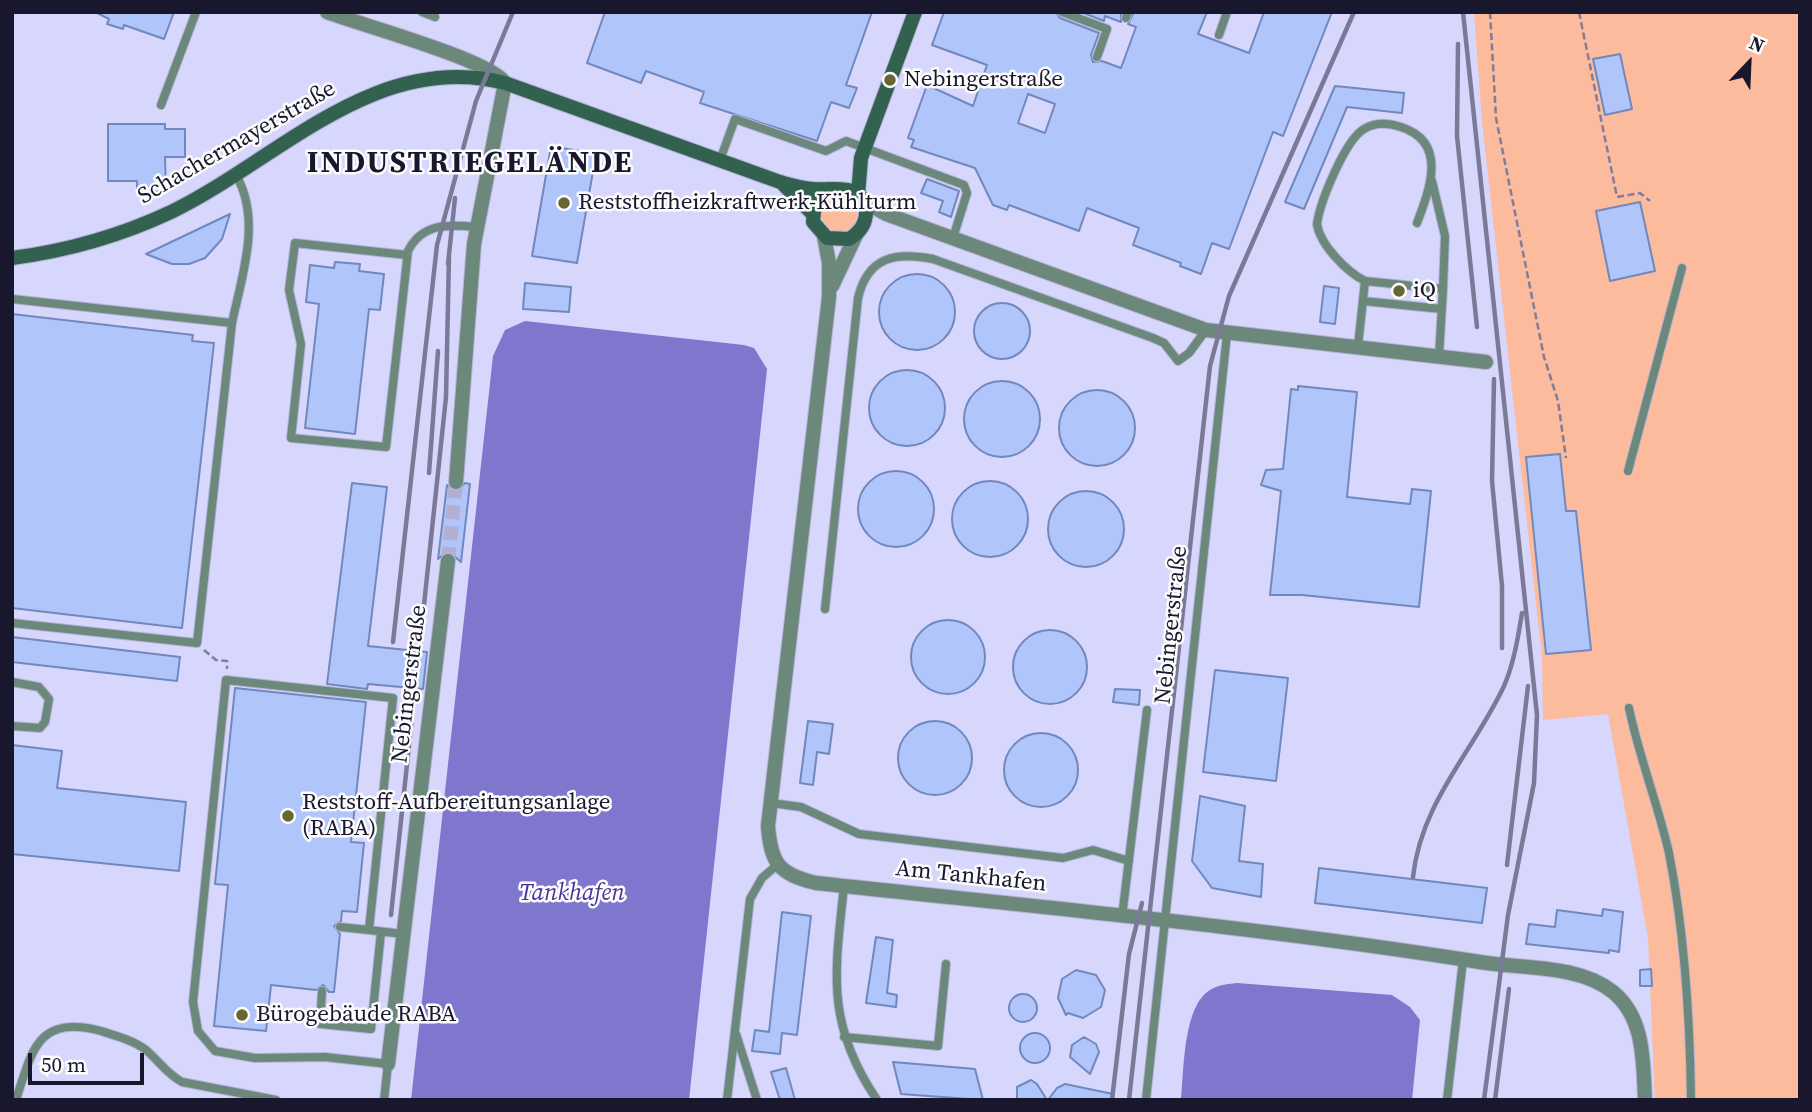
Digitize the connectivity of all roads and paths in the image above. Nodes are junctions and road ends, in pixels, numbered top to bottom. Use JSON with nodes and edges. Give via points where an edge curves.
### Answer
{"nodes":[{"id":1,"x":196,"y":12,"type":"edge"},
{"id":2,"x":327,"y":12,"type":"edge"},
{"id":3,"x":422,"y":12,"type":"edge"},
{"id":4,"x":915,"y":12,"type":"edge"},
{"id":5,"x":1062,"y":12,"type":"edge"},
{"id":6,"x":1227,"y":12,"type":"edge"},
{"id":7,"x":1490,"y":12,"type":"edge"},
{"id":8,"x":1579,"y":12,"type":"edge"},
{"id":9,"x":435,"y":17,"type":"dead end"},
{"id":10,"x":1219,"y":35,"type":"dead end"},
{"id":11,"x":1097,"y":57,"type":"dead end"},
{"id":12,"x":505,"y":83,"type":"junction"},
{"id":13,"x":161,"y":105,"type":"dead end"},
{"id":14,"x":863,"y":153,"type":"junction"},
{"id":15,"x":720,"y":160,"type":"junction"},
{"id":16,"x":236,"y":174,"type":"junction"},
{"id":17,"x":1432,"y":181,"type":"junction"},
{"id":18,"x":780,"y":182,"type":"junction"},
{"id":19,"x":833,"y":188,"type":"junction"},
{"id":20,"x":860,"y":198,"type":"junction"},
{"id":21,"x":1650,"y":201,"type":"dead end"},
{"id":22,"x":812,"y":213,"type":"junction"},
{"id":23,"x":887,"y":214,"type":"junction"},
{"id":24,"x":1417,"y":223,"type":"dead end"},
{"id":25,"x":477,"y":227,"type":"junction"},
{"id":26,"x":860,"y":229,"type":"junction"},
{"id":27,"x":824,"y":236,"type":"junction"},
{"id":28,"x":953,"y":238,"type":"junction"},
{"id":29,"x":407,"y":255,"type":"junction"},
{"id":30,"x":12,"y":258,"type":"edge"},
{"id":31,"x":1682,"y":268,"type":"dead end"},
{"id":32,"x":1365,"y":281,"type":"junction"},
{"id":33,"x":1443,"y":289,"type":"junction"},
{"id":34,"x":828,"y":297,"type":"junction"},
{"id":35,"x":12,"y":299,"type":"edge"},
{"id":36,"x":1363,"y":301,"type":"junction"},
{"id":37,"x":1442,"y":309,"type":"junction"},
{"id":38,"x":232,"y":323,"type":"junction"},
{"id":39,"x":1206,"y":330,"type":"junction"},
{"id":40,"x":1227,"y":334,"type":"junction"},
{"id":41,"x":1358,"y":346,"type":"junction"},
{"id":42,"x":1439,"y":356,"type":"junction"},
{"id":43,"x":1486,"y":362,"type":"dead end"},
{"id":44,"x":1566,"y":458,"type":"dead end"},
{"id":45,"x":1628,"y":471,"type":"dead end"},
{"id":46,"x":456,"y":482,"type":"tunnel mouth"},
{"id":47,"x":448,"y":561,"type":"tunnel mouth"},
{"id":48,"x":825,"y":609,"type":"dead end"},
{"id":49,"x":12,"y":623,"type":"edge"},
{"id":50,"x":197,"y":643,"type":"junction"},
{"id":51,"x":226,"y":680,"type":"junction"},
{"id":52,"x":12,"y":682,"type":"edge"},
{"id":53,"x":1629,"y":708,"type":"dead end"},
{"id":54,"x":1147,"y":710,"type":"dead end"},
{"id":55,"x":12,"y":726,"type":"edge"},
{"id":56,"x":771,"y":803,"type":"junction"},
{"id":57,"x":1129,"y":861,"type":"junction"},
{"id":58,"x":777,"y":865,"type":"junction"},
{"id":59,"x":844,"y":886,"type":"junction"},
{"id":60,"x":1122,"y":917,"type":"junction"},
{"id":61,"x":1164,"y":922,"type":"junction"},
{"id":62,"x":340,"y":927,"type":"dead end"},
{"id":63,"x":369,"y":930,"type":"junction"},
{"id":64,"x":381,"y":932,"type":"junction"},
{"id":65,"x":403,"y":934,"type":"junction"},
{"id":66,"x":1464,"y":960,"type":"junction"},
{"id":67,"x":946,"y":964,"type":"dead end"},
{"id":68,"x":322,"y":991,"type":"dead end"},
{"id":69,"x":735,"y":1031,"type":"junction"},
{"id":70,"x":844,"y":1037,"type":"junction"},
{"id":71,"x":388,"y":1064,"type":"junction"},
{"id":72,"x":16,"y":1100,"type":"edge"},
{"id":73,"x":276,"y":1100,"type":"edge"},
{"id":74,"x":384,"y":1100,"type":"edge"},
{"id":75,"x":727,"y":1100,"type":"edge"},
{"id":76,"x":757,"y":1100,"type":"edge"},
{"id":77,"x":877,"y":1100,"type":"edge"},
{"id":78,"x":1146,"y":1100,"type":"edge"},
{"id":79,"x":1447,"y":1100,"type":"edge"},
{"id":80,"x":1645,"y":1100,"type":"edge"},
{"id":81,"x":1691,"y":1100,"type":"edge"}],
"edges":[{"from":1,"to":13,"type":"lane"},
{"from":2,"to":12,"type":"street","via":[[472,61],[494,71]]},
{"from":3,"to":9,"type":"lane"},
{"from":4,"to":14,"type":"street"},
{"from":5,"to":11,"type":"lane","via":[[1107,29]]},
{"from":6,"to":10,"type":"lane"},
{"from":7,"to":44,"type":"path","via":[[1496,118],[1544,357],[1558,401]]},
{"from":8,"to":21,"type":"path","via":[[1617,197],[1640,192]]},
{"from":12,"to":15,"type":"street"},
{"from":12,"to":16,"type":"street","name":"Schachermayerstraße","via":[[485,78],[424,79],[375,92]]},
{"from":12,"to":25,"type":"street"},
{"from":14,"to":15,"type":"lane","via":[[846,141],[826,151],[735,118]]},
{"from":14,"to":19,"type":"street","via":[[849,178]]},
{"from":14,"to":20,"type":"street"},
{"from":14,"to":28,"type":"lane","via":[[964,185],[967,193]]},
{"from":15,"to":18,"type":"street"},
{"from":16,"to":30,"type":"street","name":"Schachermayerstraße","via":[[139,225],[86,243]]},
{"from":16,"to":38,"type":"lane","via":[[246,196],[249,222],[242,286]]},
{"from":17,"to":24,"type":"lane"},
{"from":17,"to":32,"type":"lane","via":[[1429,148],[1401,127],[1375,124],[1356,135],[1347,147],[1317,224],[1323,240],[1355,277]]},
{"from":17,"to":33,"type":"lane","via":[[1445,236]]},
{"from":18,"to":19,"type":"street"},
{"from":18,"to":22,"type":"street"},
{"from":19,"to":20,"type":"street"},
{"from":19,"to":22,"type":"street","via":[[816,199]]},
{"from":20,"to":23,"type":"street"},
{"from":20,"to":26,"type":"street","via":[[866,214]]},
{"from":22,"to":27,"type":"street"},
{"from":23,"to":26,"type":"street","via":[[876,215]]},
{"from":23,"to":28,"type":"street"},
{"from":25,"to":29,"type":"lane","via":[[429,229]]},
{"from":25,"to":46,"type":"street"},
{"from":26,"to":27,"type":"street","via":[[841,240]]},
{"from":26,"to":34,"type":"street"},
{"from":27,"to":34,"type":"street","via":[[830,263]]},
{"from":28,"to":39,"type":"street"},
{"from":29,"to":29,"type":"lane","via":[[386,447],[291,438],[301,344],[289,290],[295,243]]},
{"from":31,"to":45,"type":"lane"},
{"from":32,"to":33,"type":"lane"},
{"from":32,"to":36,"type":"lane"},
{"from":33,"to":37,"type":"lane"},
{"from":34,"to":56,"type":"street"},
{"from":35,"to":38,"type":"lane"},
{"from":36,"to":37,"type":"lane"},
{"from":36,"to":41,"type":"lane"},
{"from":37,"to":42,"type":"lane"},
{"from":38,"to":50,"type":"lane"},
{"from":39,"to":40,"type":"street"},
{"from":39,"to":48,"type":"lane","via":[[1178,361],[1164,343],[1153,338],[933,259],[908,254],[876,265],[858,298]]},
{"from":40,"to":41,"type":"street"},
{"from":40,"to":61,"type":"lane","name":"Nebingerstraße"},
{"from":41,"to":42,"type":"street"},
{"from":42,"to":43,"type":"street"},
{"from":47,"to":65,"type":"street","name":"Nebingerstraße"},
{"from":49,"to":50,"type":"lane"},
{"from":50,"to":51,"type":"path","via":[[216,660],[227,661]]},
{"from":51,"to":63,"type":"lane","via":[[393,698]]},
{"from":51,"to":71,"type":"lane","via":[[193,1002],[198,1031],[215,1051],[232,1056],[325,1057]]},
{"from":52,"to":55,"type":"lane","via":[[39,687],[49,699],[40,728]]},
{"from":53,"to":81,"type":"lane","via":[[1668,852],[1681,929]]},
{"from":54,"to":57,"type":"lane"},
{"from":56,"to":57,"type":"lane","via":[[801,807],[859,834],[1063,858],[1093,850]]},
{"from":56,"to":58,"type":"street","via":[[770,846]]},
{"from":57,"to":60,"type":"lane"},
{"from":58,"to":59,"type":"street","name":"Am Tankhafen","via":[[793,877]]},
{"from":58,"to":69,"type":"lane","via":[[762,877],[750,899]]},
{"from":59,"to":60,"type":"street","name":"Am Tankhafen"},
{"from":59,"to":70,"type":"lane","via":[[834,979]]},
{"from":60,"to":61,"type":"street","name":"Am Tankhafen"},
{"from":61,"to":66,"type":"street","name":"Am Tankhafen","via":[[1421,951]]},
{"from":61,"to":78,"type":"lane","name":"Nebingerstraße"},
{"from":62,"to":63,"type":"lane"},
{"from":63,"to":64,"type":"lane"},
{"from":64,"to":65,"type":"lane"},
{"from":64,"to":68,"type":"lane","via":[[371,1029],[320,1024]]},
{"from":65,"to":71,"type":"street","name":"Nebingerstraße"},
{"from":66,"to":79,"type":"lane"},
{"from":66,"to":80,"type":"street","name":"Am Tankhafen","via":[[1577,975],[1612,991],[1629,1010],[1638,1031]]},
{"from":67,"to":70,"type":"lane","via":[[937,1046]]},
{"from":69,"to":75,"type":"lane"},
{"from":69,"to":76,"type":"lane"},
{"from":70,"to":77,"type":"lane"},
{"from":71,"to":74,"type":"lane"},
{"from":72,"to":73,"type":"lane","via":[[38,1042],[58,1027],[74,1026],[134,1043],[182,1082]]}]}
